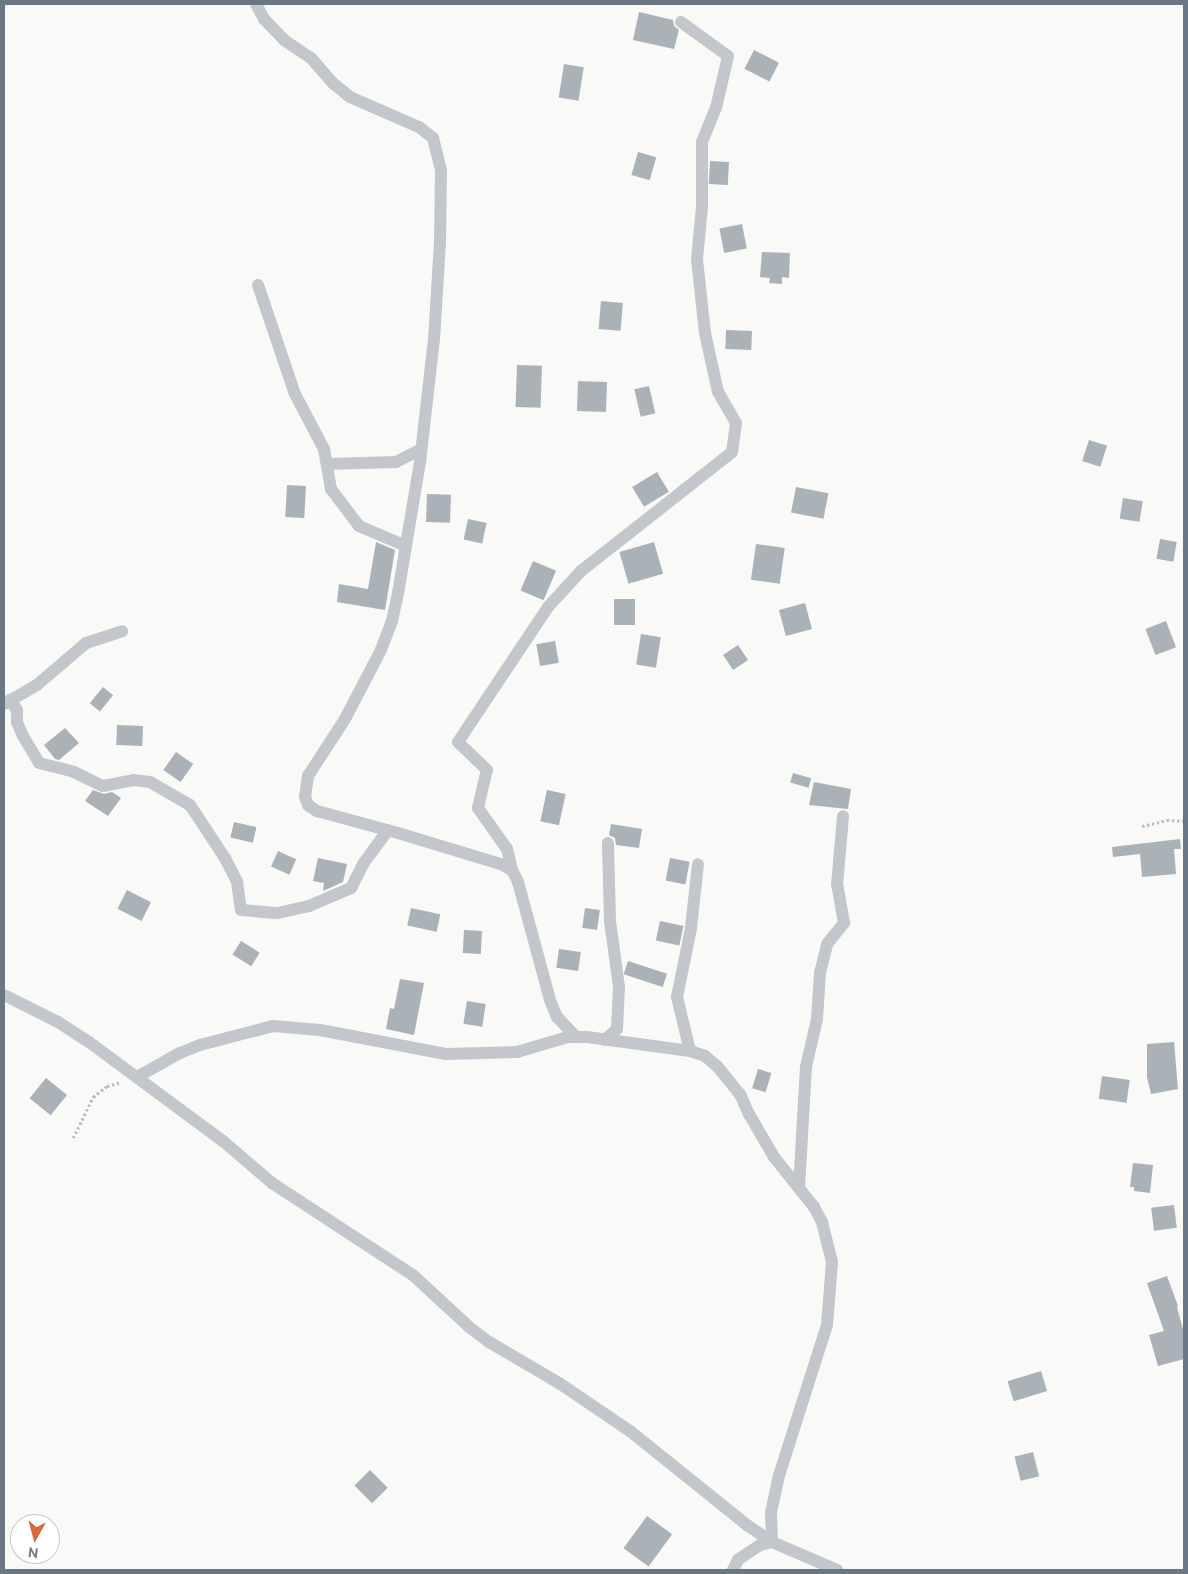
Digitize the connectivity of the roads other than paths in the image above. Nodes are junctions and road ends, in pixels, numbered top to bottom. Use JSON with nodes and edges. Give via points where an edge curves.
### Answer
{"nodes":[{"id":1,"x":256,"y":4,"type":"edge"},
{"id":2,"x":680,"y":22,"type":"dead end"},
{"id":3,"x":258,"y":285,"type":"dead end"},
{"id":4,"x":421,"y":449,"type":"junction"},
{"id":5,"x":327,"y":464,"type":"junction"},
{"id":6,"x":406,"y":546,"type":"junction"},
{"id":7,"x":122,"y":631,"type":"dead end"},
{"id":8,"x":7,"y":702,"type":"edge"},
{"id":9,"x":843,"y":816,"type":"dead end"},
{"id":10,"x":388,"y":830,"type":"junction"},
{"id":11,"x":608,"y":844,"type":"dead end"},
{"id":12,"x":698,"y":864,"type":"dead end"},
{"id":13,"x":512,"y":870,"type":"junction"},
{"id":14,"x":4,"y":995,"type":"edge"},
{"id":15,"x":576,"y":1037,"type":"junction"},
{"id":16,"x":605,"y":1040,"type":"junction"},
{"id":17,"x":690,"y":1051,"type":"junction"},
{"id":18,"x":137,"y":1077,"type":"junction"},
{"id":19,"x":799,"y":1188,"type":"junction"},
{"id":20,"x":772,"y":1542,"type":"junction"},
{"id":21,"x":733,"y":1570,"type":"edge"},
{"id":22,"x":837,"y":1570,"type":"edge"}],
"edges":[{"from":1,"to":4,"type":"street","via":[[264,19],[284,40],[311,58],[350,97],[419,127],[433,138],[441,171],[440,242],[434,339]]},
{"from":2,"to":13,"type":"street","via":[[728,56],[716,108],[702,142],[702,207],[697,259],[705,333],[718,392],[736,423],[732,452],[581,571],[548,607],[458,742],[487,770],[478,808],[506,849]]},
{"from":3,"to":5,"type":"street","via":[[295,394],[324,449]]},
{"from":4,"to":5,"type":"street","via":[[396,462]]},
{"from":4,"to":6,"type":"street"},
{"from":5,"to":6,"type":"street","via":[[331,489],[359,526]]},
{"from":6,"to":10,"type":"street","via":[[392,621],[381,650],[345,718],[308,776],[305,797],[308,805],[317,811]]},
{"from":7,"to":8,"type":"street","via":[[86,643],[38,684]]},
{"from":8,"to":10,"type":"street","via":[[17,710],[17,722],[40,763],[74,772],[103,786],[133,780],[150,782],[190,805],[237,882],[241,910],[278,913],[309,906],[350,888]]},
{"from":9,"to":19,"type":"street","via":[[837,885],[844,923],[827,944],[820,973],[817,1019],[806,1067]]},
{"from":10,"to":13,"type":"street","via":[[502,864]]},
{"from":11,"to":16,"type":"street","via":[[610,921],[619,987],[617,1029]]},
{"from":12,"to":17,"type":"street","via":[[691,928],[677,996]]},
{"from":13,"to":15,"type":"street","via":[[550,1000],[557,1017]]},
{"from":14,"to":18,"type":"street","via":[[58,1022]]},
{"from":15,"to":16,"type":"street"},
{"from":15,"to":18,"type":"street","via":[[517,1052],[456,1054],[303,1027],[273,1026],[186,1050]]},
{"from":16,"to":17,"type":"street"},
{"from":17,"to":19,"type":"street","via":[[705,1056],[730,1080],[770,1150]]},
{"from":18,"to":20,"type":"street","via":[[223,1141],[272,1183],[414,1276],[489,1342],[559,1383],[624,1427]]},
{"from":19,"to":20,"type":"street","via":[[822,1222],[832,1262],[832,1285],[823,1338],[775,1491]]},
{"from":20,"to":21,"type":"street","via":[[760,1544],[738,1560]]},
{"from":20,"to":22,"type":"street"}]}
